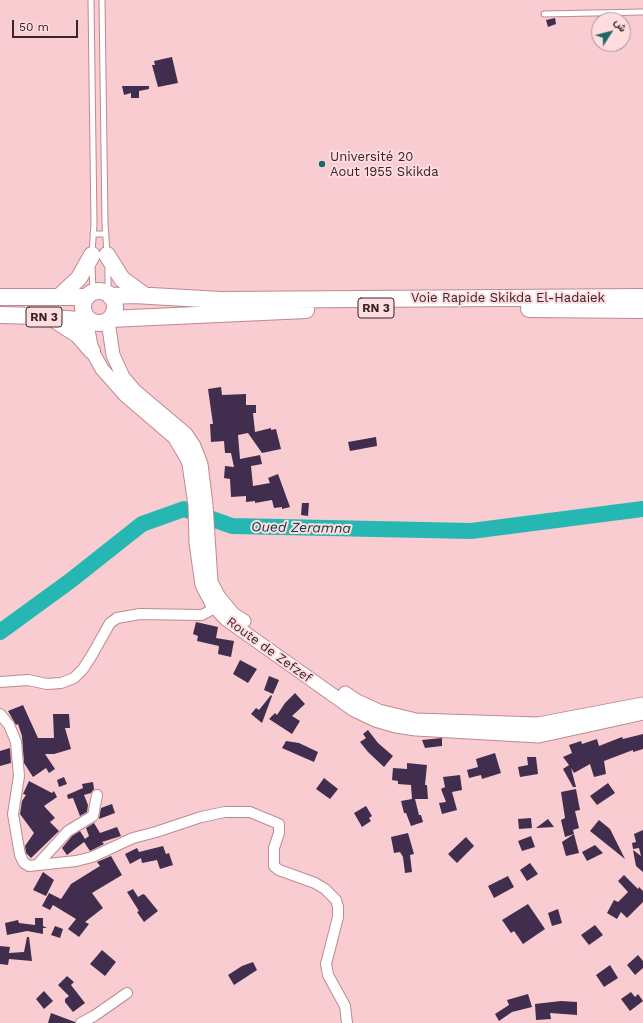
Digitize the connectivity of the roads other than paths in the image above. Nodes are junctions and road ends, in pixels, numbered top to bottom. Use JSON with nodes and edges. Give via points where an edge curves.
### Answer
{"nodes":[{"id":1,"x":91,"y":0,"type":"edge"},
{"id":2,"x":102,"y":0,"type":"edge"},
{"id":3,"x":643,"y":12,"type":"edge"},
{"id":4,"x":544,"y":14,"type":"dead end"},
{"id":5,"x":93,"y":234,"type":"junction"},
{"id":6,"x":106,"y":234,"type":"junction"},
{"id":7,"x":100,"y":255,"type":"junction"},
{"id":8,"x":99,"y":295,"type":"junction"},
{"id":9,"x":60,"y":296,"type":"junction"},
{"id":10,"x":147,"y":296,"type":"junction"},
{"id":11,"x":0,"y":297,"type":"edge"},
{"id":12,"x":643,"y":297,"type":"edge"},
{"id":13,"x":643,"y":310,"type":"edge"},
{"id":14,"x":0,"y":315,"type":"edge"},
{"id":15,"x":52,"y":318,"type":"junction"},
{"id":16,"x":88,"y":320,"type":"junction"},
{"id":17,"x":109,"y":320,"type":"junction"},
{"id":18,"x":92,"y":351,"type":"junction"},
{"id":19,"x":200,"y":505,"type":"junction"},
{"id":20,"x":220,"y":605,"type":"junction"},
{"id":21,"x":0,"y":682,"type":"edge"},
{"id":22,"x":643,"y":704,"type":"edge"},
{"id":23,"x":0,"y":714,"type":"edge"},
{"id":24,"x":643,"y":714,"type":"edge"},
{"id":25,"x":97,"y":795,"type":"dead end"},
{"id":26,"x":37,"y":865,"type":"junction"},
{"id":27,"x":127,"y":993,"type":"dead end"},
{"id":28,"x":81,"y":1023,"type":"edge"},
{"id":29,"x":347,"y":1023,"type":"edge"}],
"edges":[{"from":1,"to":5,"type":"lane"},
{"from":2,"to":6,"type":"lane"},
{"from":3,"to":4,"type":"lane"},
{"from":5,"to":6,"type":"lane"},
{"from":5,"to":7,"type":"lane"},
{"from":6,"to":7,"type":"lane"},
{"from":7,"to":8,"type":"lane"},
{"from":7,"to":8,"type":"lane"},
{"from":7,"to":9,"type":"highway"},
{"from":7,"to":10,"type":"highway","via":[[131,287]]},
{"from":8,"to":9,"type":"highway","name":"Voie Rapide Skikda El-Hadaiek","number":"RN 3"},
{"from":8,"to":10,"type":"highway","name":"Voie Rapide Skikda El-Hadaiek","number":"RN 3"},
{"from":8,"to":16,"type":"highway","via":[[83,308]]},
{"from":8,"to":17,"type":"highway","via":[[115,305],[114,313]]},
{"from":9,"to":11,"type":"highway","name":"Voie Rapide Skikda El-Hadaiek","number":"RN 3"},
{"from":10,"to":12,"type":"highway","name":"Voie Rapide Skikda El-Hadaiek","number":"RN 3","via":[[220,300]]},
{"from":13,"to":17,"type":"highway","name":"Voie Rapide Skikda El-Hadaiek","number":"RN 3","via":[[356,308]]},
{"from":14,"to":15,"type":"highway","name":"Voie Rapide Skikda El-Hadaiek","number":"RN 3"},
{"from":15,"to":16,"type":"highway","name":"Voie Rapide Skikda El-Hadaiek","number":"RN 3"},
{"from":15,"to":18,"type":"highway","via":[[70,329]]},
{"from":16,"to":17,"type":"highway","name":"Voie Rapide Skikda El-Hadaiek","via":[[96,323]]},
{"from":16,"to":18,"type":"main road","name":"Route de Zefzef"},
{"from":17,"to":19,"type":"main road","name":"Route de Zefzef","via":[[113,355],[122,377],[135,392],[186,434],[194,446],[201,464]]},
{"from":18,"to":19,"type":"main road","name":"Route de Zefzef","via":[[112,382],[168,431],[182,449],[189,464]]},
{"from":19,"to":20,"type":"main road","name":"Route de Zefzef","via":[[202,542],[211,582]]},
{"from":20,"to":21,"type":"street","via":[[202,615],[140,614],[117,618],[110,623],[92,655],[74,678],[54,683],[28,680]]},
{"from":20,"to":22,"type":"main road","name":"Route de Zefzef","via":[[357,701],[398,716],[416,720],[538,724]]},
{"from":20,"to":24,"type":"main road","name":"Route de Zefzef","via":[[227,620],[354,710],[396,726],[538,736]]},
{"from":23,"to":26,"type":"street","via":[[9,725],[16,742],[19,776],[13,814],[20,855],[29,866]]},
{"from":25,"to":26,"type":"street","via":[[93,816],[68,830]]},
{"from":26,"to":29,"type":"street","via":[[92,857],[133,838],[225,812],[250,812],[279,824],[274,848],[274,866],[325,889],[336,900],[338,917],[326,964],[328,975],[345,1006]]},
{"from":27,"to":28,"type":"street"}]}
